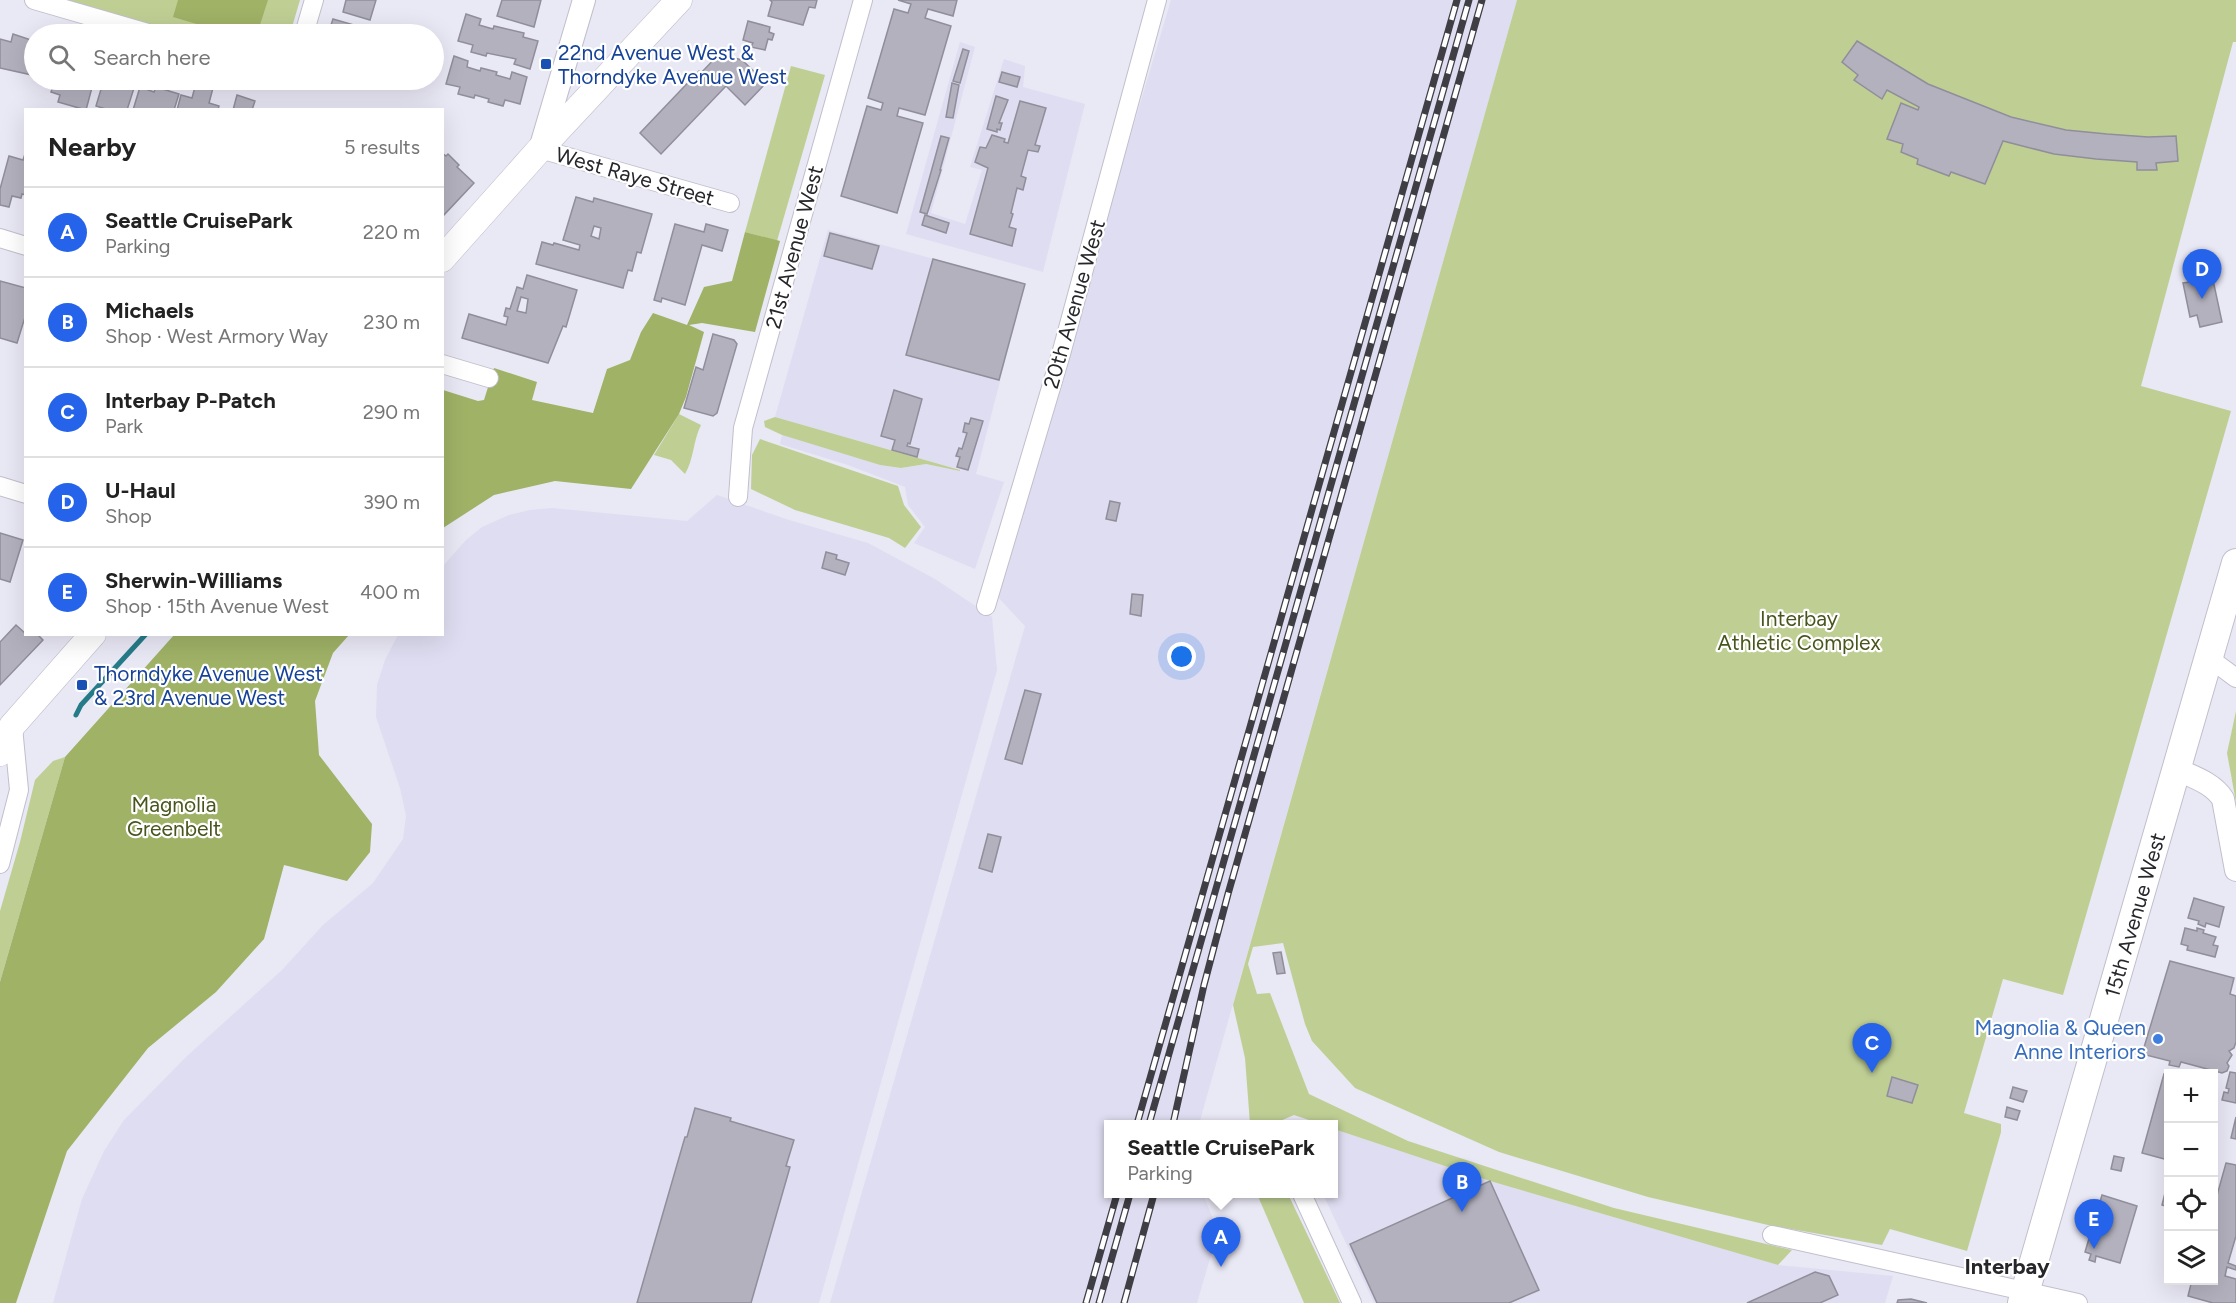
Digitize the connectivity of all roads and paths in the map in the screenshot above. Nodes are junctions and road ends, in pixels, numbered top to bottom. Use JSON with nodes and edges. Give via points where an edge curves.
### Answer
{"nodes":[{"id":1,"x":34,"y":0,"type":"edge"},
{"id":2,"x":314,"y":0,"type":"edge"},
{"id":3,"x":584,"y":0,"type":"edge"},
{"id":4,"x":679,"y":0,"type":"edge"},
{"id":5,"x":863,"y":0,"type":"edge"},
{"id":6,"x":1157,"y":0,"type":"edge"},
{"id":7,"x":117,"y":24,"type":"edge"},
{"id":8,"x":307,"y":24,"type":"edge"},
{"id":9,"x":540,"y":149,"type":"junction"},
{"id":10,"x":730,"y":203,"type":"dead end"},
{"id":11,"x":0,"y":238,"type":"edge"},
{"id":12,"x":24,"y":245,"type":"edge"},
{"id":13,"x":444,"y":257,"type":"edge"},
{"id":14,"x":444,"y":365,"type":"edge"},
{"id":15,"x":489,"y":378,"type":"dead end"},
{"id":16,"x":0,"y":486,"type":"edge"},
{"id":17,"x":24,"y":493,"type":"edge"},
{"id":18,"x":738,"y":497,"type":"dead end"},
{"id":19,"x":2236,"y":563,"type":"edge"},
{"id":20,"x":986,"y":606,"type":"dead end"},
{"id":21,"x":2228,"y":624,"type":"edge"},
{"id":22,"x":91,"y":636,"type":"edge"},
{"id":23,"x":2209,"y":658,"type":"junction"},
{"id":24,"x":2236,"y":678,"type":"edge"},
{"id":25,"x":6,"y":730,"type":"edge"},
{"id":26,"x":0,"y":753,"type":"edge"},
{"id":27,"x":2176,"y":769,"type":"junction"},
{"id":28,"x":0,"y":864,"type":"edge"},
{"id":29,"x":2236,"y":870,"type":"edge"},
{"id":30,"x":1304,"y":1198,"type":"edge"},
{"id":31,"x":1772,"y":1235,"type":"dead end"},
{"id":32,"x":2024,"y":1297,"type":"edge"},
{"id":33,"x":1352,"y":1303,"type":"edge"},
{"id":34,"x":2078,"y":1303,"type":"edge"}],
"edges":[{"from":1,"to":7,"type":"street"},
{"from":2,"to":8,"type":"street"},
{"from":3,"to":9,"type":"street"},
{"from":4,"to":9,"type":"main road"},
{"from":5,"to":18,"type":"street","name":"21st Avenue West","via":[[743,428]]},
{"from":6,"to":20,"type":"street","name":"20th Avenue West","via":[[1061,354]]},
{"from":9,"to":10,"type":"street","name":"West Raye Street"},
{"from":9,"to":13,"type":"main road"},
{"from":11,"to":12,"type":"street"},
{"from":14,"to":15,"type":"street"},
{"from":16,"to":17,"type":"street"},
{"from":19,"to":21,"type":"main road","name":"15th Avenue West"},
{"from":21,"to":23,"type":"main road","name":"15th Avenue West"},
{"from":22,"to":25,"type":"main road"},
{"from":23,"to":24,"type":"street"},
{"from":23,"to":27,"type":"main road","name":"15th Avenue West"},
{"from":25,"to":26,"type":"main road"},
{"from":25,"to":28,"type":"street","via":[[19,790]]},
{"from":27,"to":29,"type":"street","via":[[2211,786],[2223,799]]},
{"from":27,"to":32,"type":"main road","name":"15th Avenue West"},
{"from":30,"to":33,"type":"street"},
{"from":31,"to":32,"type":"street"},
{"from":32,"to":34,"type":"street"}]}
